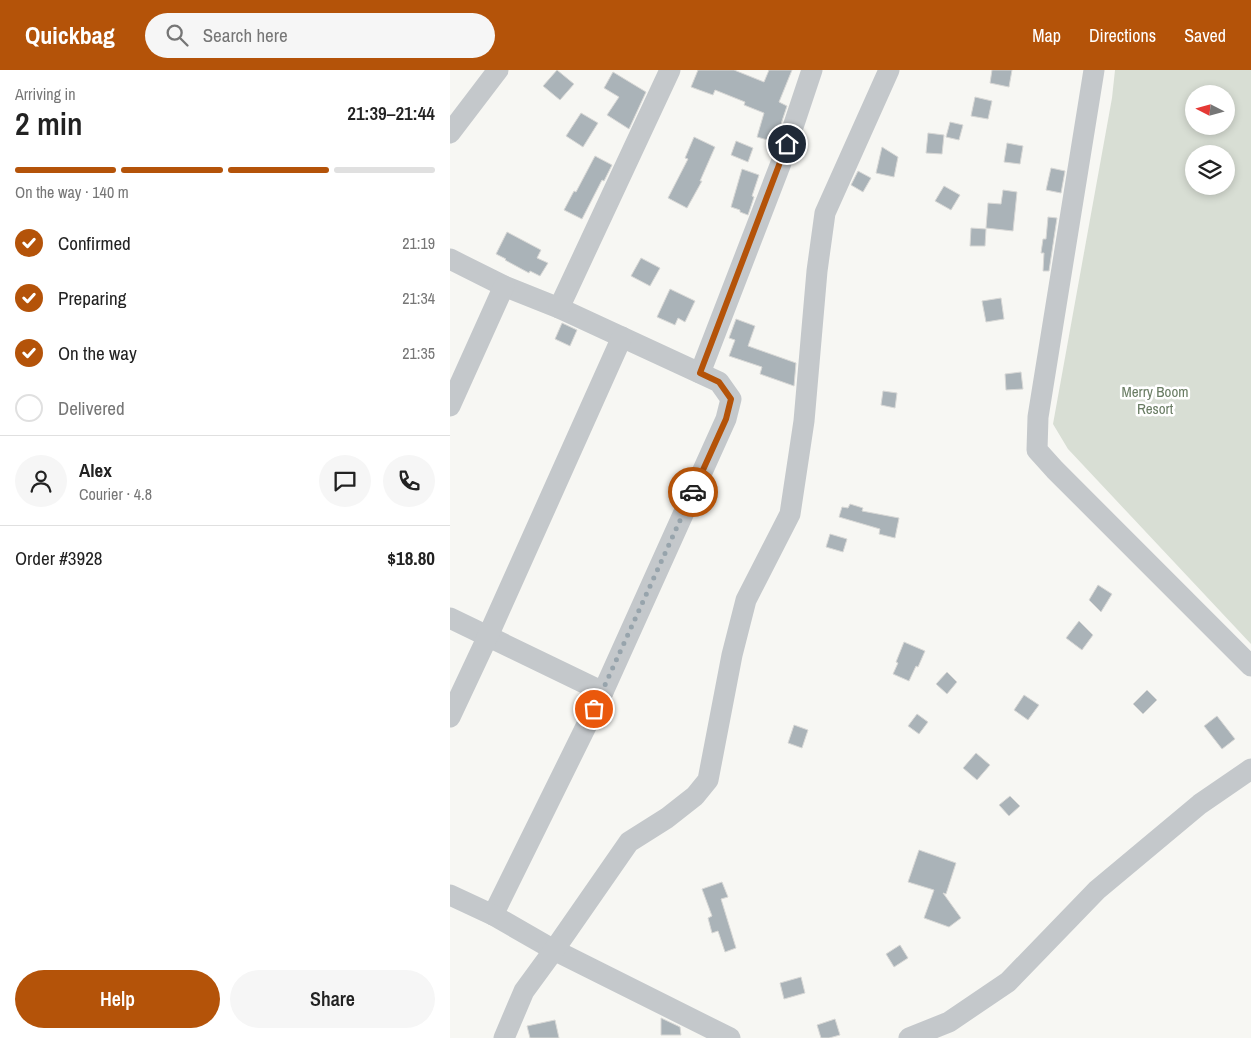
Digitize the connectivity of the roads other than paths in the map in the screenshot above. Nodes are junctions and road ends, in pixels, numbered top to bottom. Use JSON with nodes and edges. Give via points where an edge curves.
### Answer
{"nodes":[{"id":1,"x":498,"y":70,"type":"edge"},
{"id":2,"x":670,"y":70,"type":"edge"},
{"id":3,"x":812,"y":70,"type":"edge"},
{"id":4,"x":889,"y":70,"type":"edge"},
{"id":5,"x":1094,"y":70,"type":"edge"},
{"id":6,"x":450,"y":133,"type":"edge"},
{"id":7,"x":450,"y":259,"type":"edge"},
{"id":8,"x":504,"y":286,"type":"junction"},
{"id":9,"x":559,"y":308,"type":"junction"},
{"id":10,"x":622,"y":337,"type":"junction"},
{"id":11,"x":700,"y":373,"type":"junction"},
{"id":12,"x":450,"y":406,"type":"edge"},
{"id":13,"x":450,"y":618,"type":"edge"},
{"id":14,"x":488,"y":636,"type":"junction"},
{"id":15,"x":1251,"y":666,"type":"edge"},
{"id":16,"x":603,"y":692,"type":"junction"},
{"id":17,"x":450,"y":718,"type":"edge"},
{"id":18,"x":1251,"y":769,"type":"edge"},
{"id":19,"x":450,"y":894,"type":"edge"},
{"id":20,"x":493,"y":915,"type":"junction"},
{"id":21,"x":554,"y":950,"type":"junction"},
{"id":22,"x":504,"y":1038,"type":"edge"},
{"id":23,"x":730,"y":1038,"type":"edge"},
{"id":24,"x":909,"y":1038,"type":"edge"}],
"edges":[{"from":1,"to":6,"type":"street"},
{"from":2,"to":9,"type":"street"},
{"from":3,"to":11,"type":"street","via":[[781,163]]},
{"from":4,"to":21,"type":"street","via":[[825,213],[804,421],[790,514],[746,600],[708,780],[695,796],[629,842]]},
{"from":5,"to":15,"type":"street","via":[[1038,417],[1037,450]]},
{"from":7,"to":8,"type":"street"},
{"from":8,"to":9,"type":"street"},
{"from":8,"to":12,"type":"street"},
{"from":9,"to":10,"type":"street"},
{"from":10,"to":11,"type":"street"},
{"from":10,"to":14,"type":"street"},
{"from":11,"to":16,"type":"street","via":[[719,382],[731,399],[726,419]]},
{"from":13,"to":14,"type":"street"},
{"from":14,"to":16,"type":"street"},
{"from":14,"to":17,"type":"street"},
{"from":16,"to":20,"type":"street"},
{"from":18,"to":24,"type":"street","via":[[1200,804],[1097,890],[1008,982],[949,1022]]},
{"from":19,"to":20,"type":"street"},
{"from":20,"to":21,"type":"street"},
{"from":21,"to":22,"type":"street","via":[[524,991]]},
{"from":21,"to":23,"type":"street"}]}
